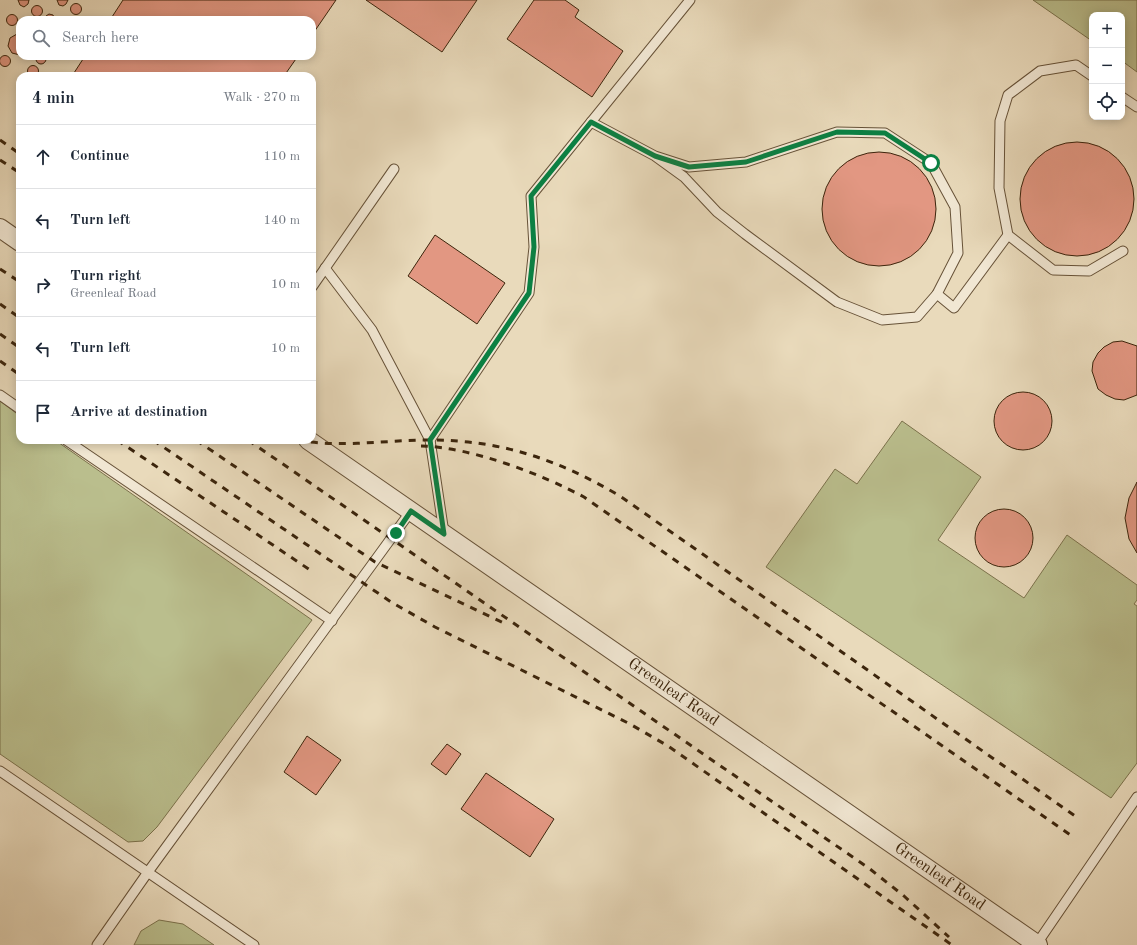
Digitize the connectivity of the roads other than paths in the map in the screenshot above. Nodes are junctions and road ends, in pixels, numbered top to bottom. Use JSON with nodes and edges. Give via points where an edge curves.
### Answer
{"nodes":[{"id":1,"x":690,"y":0,"type":"edge"},
{"id":2,"x":1089,"y":74,"type":"edge"},
{"id":3,"x":1125,"y":99,"type":"edge"},
{"id":4,"x":1137,"y":108,"type":"edge"},
{"id":5,"x":591,"y":122,"type":"junction"},
{"id":6,"x":655,"y":156,"type":"junction"},
{"id":7,"x":394,"y":169,"type":"dead end"},
{"id":8,"x":0,"y":228,"type":"edge"},
{"id":9,"x":1008,"y":235,"type":"junction"},
{"id":10,"x":16,"y":239,"type":"edge"},
{"id":11,"x":1123,"y":251,"type":"dead end"},
{"id":12,"x":325,"y":268,"type":"junction"},
{"id":13,"x":316,"y":281,"type":"edge"},
{"id":14,"x":937,"y":294,"type":"junction"},
{"id":15,"x":0,"y":395,"type":"edge"},
{"id":16,"x":16,"y":406,"type":"edge"},
{"id":17,"x":430,"y":440,"type":"junction"},
{"id":18,"x":72,"y":444,"type":"edge"},
{"id":19,"x":314,"y":444,"type":"edge"},
{"id":20,"x":411,"y":511,"type":"junction"},
{"id":21,"x":444,"y":534,"type":"junction"},
{"id":22,"x":332,"y":621,"type":"junction"},
{"id":23,"x":0,"y":771,"type":"edge"},
{"id":24,"x":1137,"y":797,"type":"edge"},
{"id":25,"x":148,"y":872,"type":"junction"},
{"id":26,"x":97,"y":945,"type":"edge"},
{"id":27,"x":254,"y":945,"type":"edge"},
{"id":28,"x":1037,"y":945,"type":"edge"}],
"edges":[{"from":1,"to":5,"type":"lane"},
{"from":2,"to":9,"type":"lane","via":[[1076,65],[1040,71],[1008,94],[1000,121],[999,188]]},
{"from":3,"to":4,"type":"lane"},
{"from":5,"to":6,"type":"lane"},
{"from":5,"to":17,"type":"lane","via":[[531,196],[534,247],[529,293]]},
{"from":6,"to":14,"type":"lane","via":[[684,177],[717,212],[837,302],[882,320],[917,317]]},
{"from":6,"to":14,"type":"lane","via":[[689,167],[746,162],[837,132],[885,133],[931,163],[955,207],[958,253]]},
{"from":7,"to":12,"type":"lane"},
{"from":8,"to":10,"type":"street"},
{"from":9,"to":11,"type":"lane","via":[[1053,270],[1089,271]]},
{"from":9,"to":14,"type":"lane","via":[[954,308]]},
{"from":12,"to":13,"type":"lane"},
{"from":12,"to":17,"type":"lane","via":[[372,330]]},
{"from":15,"to":16,"type":"lane"},
{"from":17,"to":21,"type":"lane"},
{"from":18,"to":22,"type":"lane"},
{"from":19,"to":20,"type":"street","name":"Greenleaf Road"},
{"from":20,"to":21,"type":"street","name":"Greenleaf Road"},
{"from":20,"to":22,"type":"lane"},
{"from":21,"to":28,"type":"street","name":"Greenleaf Road"},
{"from":22,"to":25,"type":"lane"},
{"from":23,"to":25,"type":"lane"},
{"from":24,"to":28,"type":"lane"},
{"from":25,"to":26,"type":"lane"},
{"from":25,"to":27,"type":"lane"}]}
